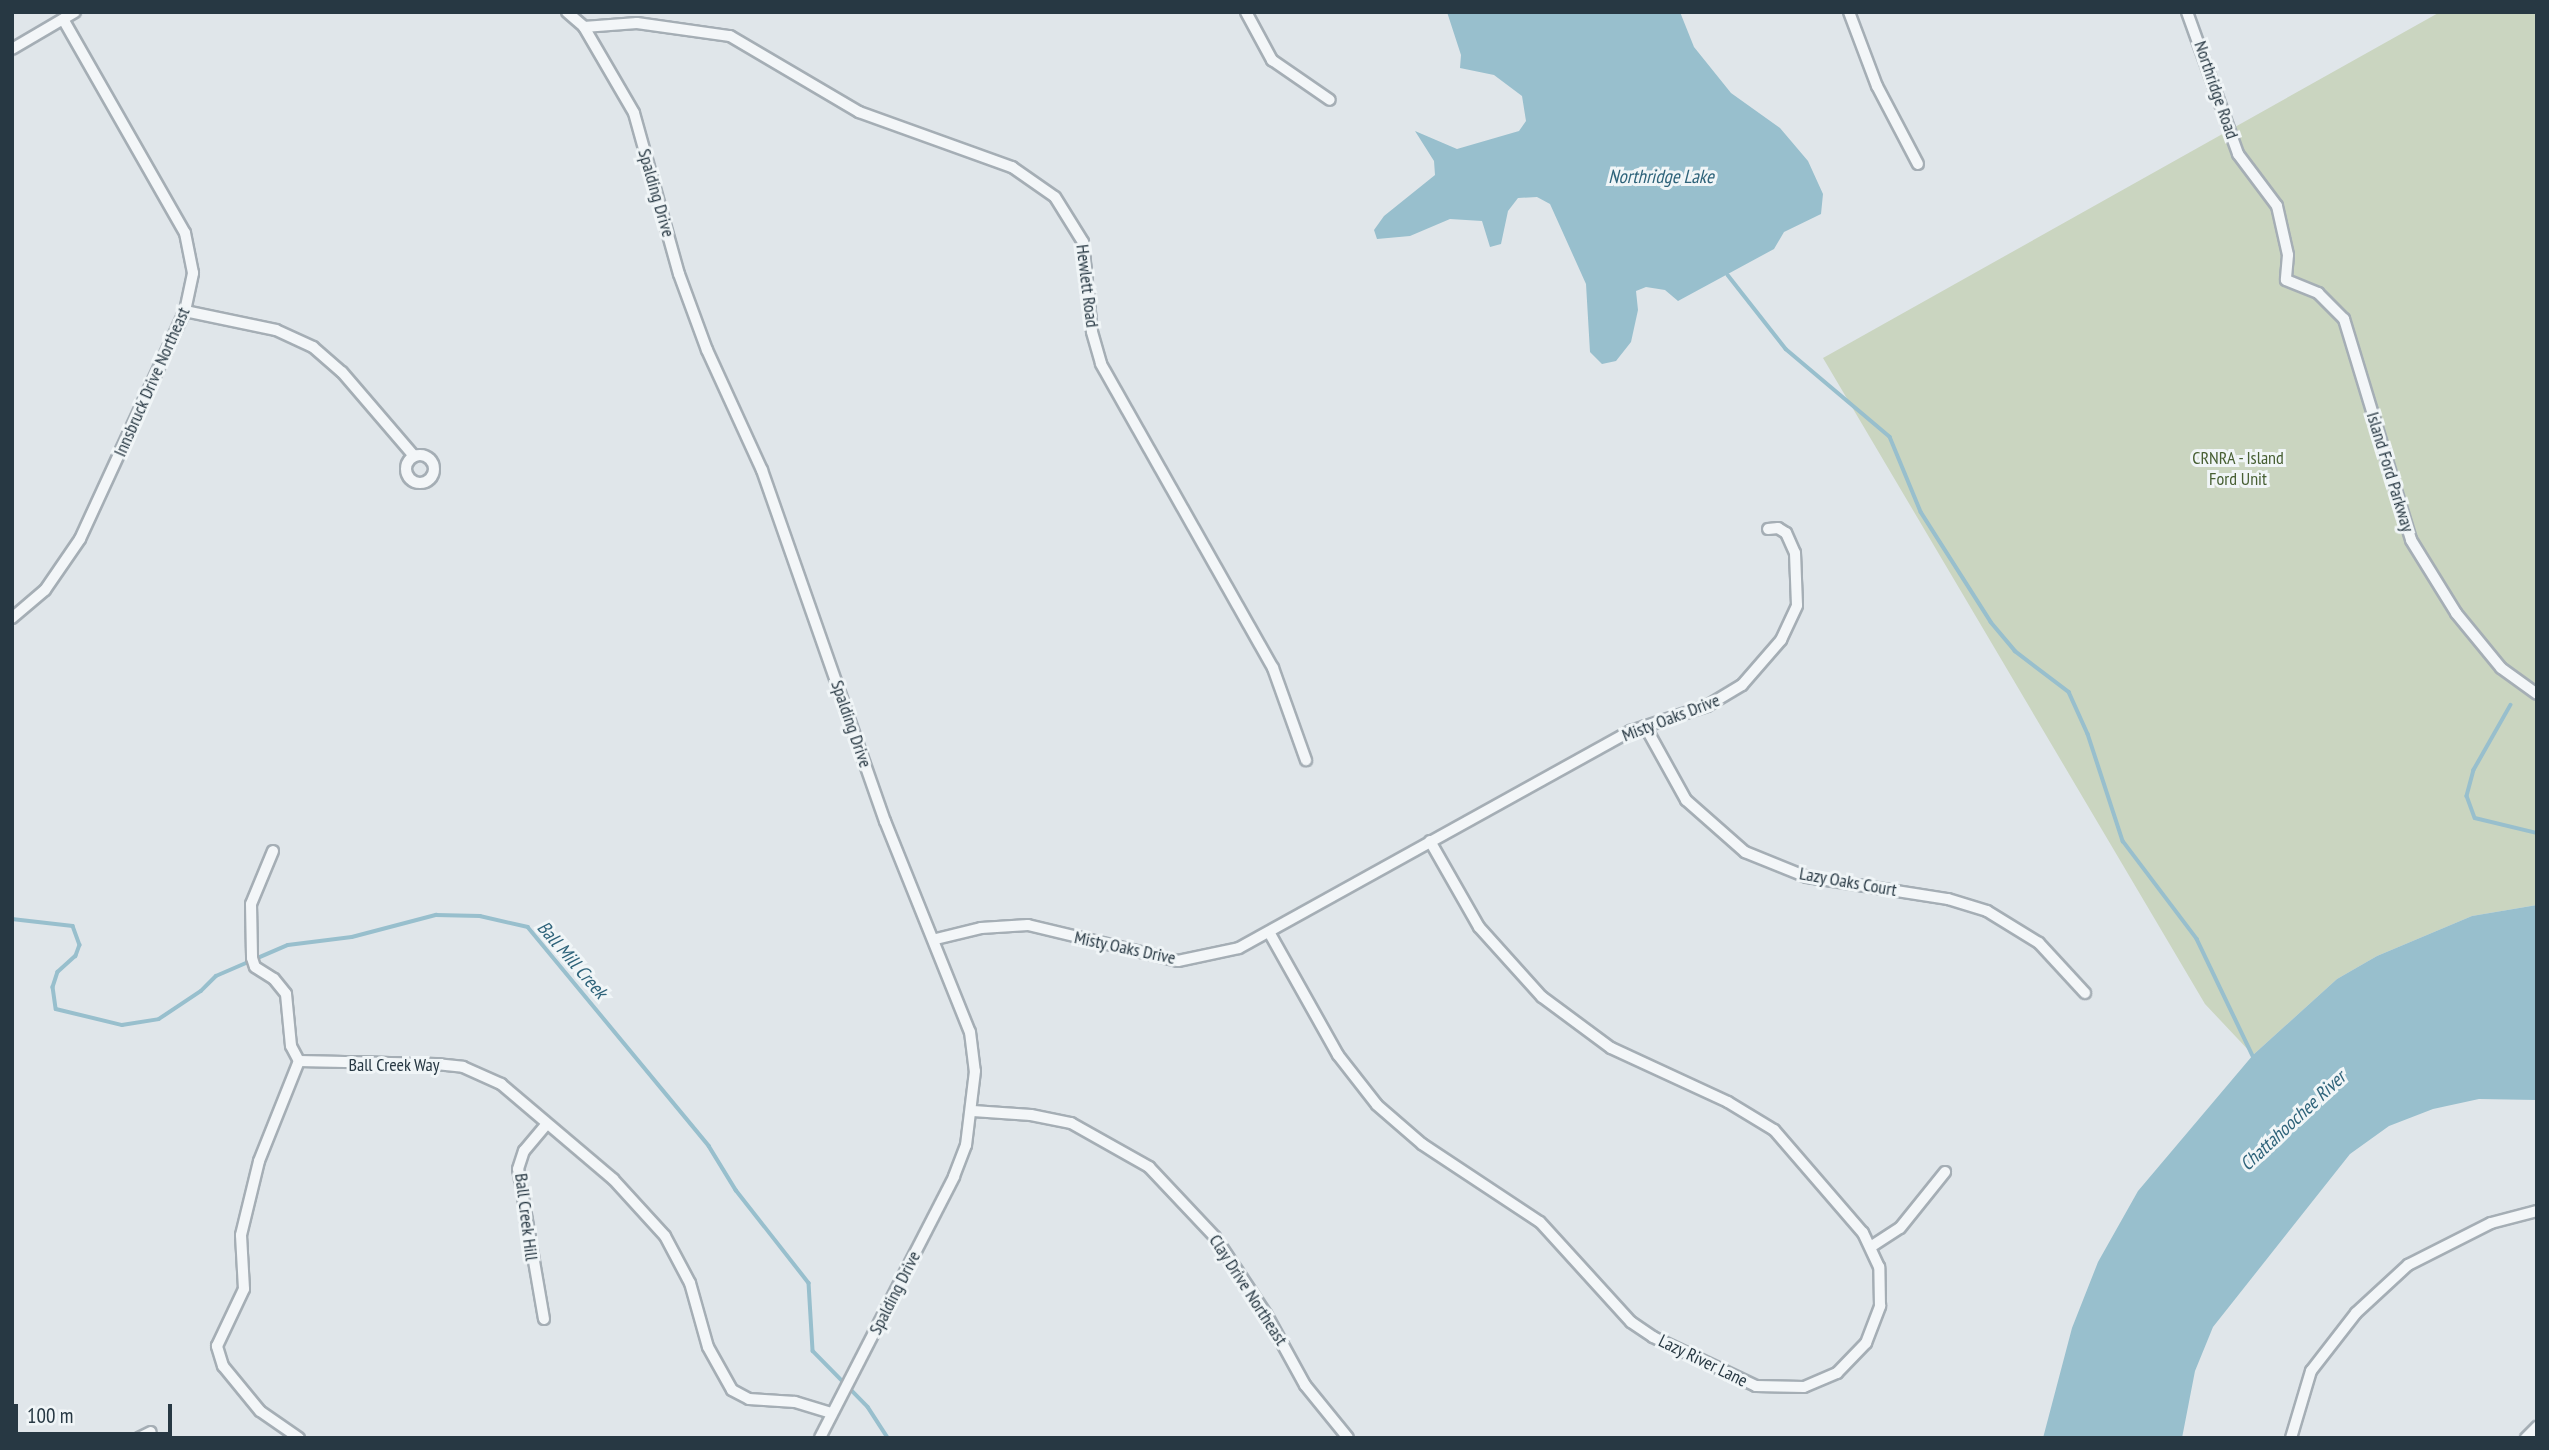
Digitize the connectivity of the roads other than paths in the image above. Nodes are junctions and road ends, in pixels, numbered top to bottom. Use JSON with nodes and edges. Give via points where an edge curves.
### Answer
{"nodes":[{"id":1,"x":75,"y":12,"type":"edge"},
{"id":2,"x":567,"y":12,"type":"edge"},
{"id":3,"x":1246,"y":12,"type":"edge"},
{"id":4,"x":1849,"y":12,"type":"edge"},
{"id":5,"x":2187,"y":12,"type":"edge"},
{"id":6,"x":63,"y":19,"type":"junction"},
{"id":7,"x":584,"y":27,"type":"junction"},
{"id":8,"x":12,"y":49,"type":"edge"},
{"id":9,"x":1330,"y":100,"type":"dead end"},
{"id":10,"x":1918,"y":164,"type":"dead end"},
{"id":11,"x":2286,"y":280,"type":"joint"},
{"id":12,"x":185,"y":311,"type":"junction"},
{"id":13,"x":414,"y":456,"type":"dead end"},
{"id":14,"x":1768,"y":529,"type":"dead end"},
{"id":15,"x":12,"y":618,"type":"edge"},
{"id":16,"x":2537,"y":694,"type":"edge"},
{"id":17,"x":1645,"y":726,"type":"junction"},
{"id":18,"x":1306,"y":760,"type":"dead end"},
{"id":19,"x":1430,"y":841,"type":"junction"},
{"id":20,"x":273,"y":851,"type":"dead end"},
{"id":21,"x":1269,"y":932,"type":"junction"},
{"id":22,"x":936,"y":939,"type":"junction"},
{"id":23,"x":2085,"y":993,"type":"dead end"},
{"id":24,"x":299,"y":1061,"type":"junction"},
{"id":25,"x":973,"y":1111,"type":"junction"},
{"id":26,"x":548,"y":1124,"type":"junction"},
{"id":27,"x":1945,"y":1172,"type":"dead end"},
{"id":28,"x":2537,"y":1211,"type":"edge"},
{"id":29,"x":1872,"y":1246,"type":"junction"},
{"id":30,"x":544,"y":1319,"type":"dead end"},
{"id":31,"x":831,"y":1413,"type":"junction"},
{"id":32,"x":2537,"y":1427,"type":"edge"},
{"id":33,"x":150,"y":1432,"type":"dead end"},
{"id":34,"x":139,"y":1438,"type":"edge"},
{"id":35,"x":299,"y":1438,"type":"edge"},
{"id":36,"x":820,"y":1438,"type":"edge"},
{"id":37,"x":1348,"y":1438,"type":"edge"},
{"id":38,"x":2291,"y":1438,"type":"edge"},
{"id":39,"x":2526,"y":1438,"type":"edge"}],
"edges":[{"from":1,"to":6,"type":"street"},
{"from":2,"to":7,"type":"street","name":"Spalding Drive"},
{"from":3,"to":9,"type":"street","via":[[1272,60]]},
{"from":4,"to":10,"type":"street","via":[[1877,86]]},
{"from":5,"to":11,"type":"street","name":"Northridge Road","via":[[2215,80],[2238,155],[2277,206],[2288,255]]},
{"from":6,"to":8,"type":"street"},
{"from":6,"to":12,"type":"street","name":"Innsbruck Drive Northeast","via":[[185,233],[193,273]]},
{"from":7,"to":18,"type":"street","name":"Hewlett Road","via":[[637,23],[730,36],[859,113],[1012,167],[1055,197],[1083,242],[1092,331],[1101,364],[1273,668]]},
{"from":7,"to":22,"type":"street","name":"Spalding Drive","via":[[634,113],[679,274],[762,470],[885,821]]},
{"from":11,"to":16,"type":"street","name":"Island Ford Parkway","via":[[2318,293],[2344,319],[2411,540],[2456,613],[2501,668]]},
{"from":12,"to":13,"type":"street","via":[[276,330],[313,347],[342,372]]},
{"from":12,"to":15,"type":"street","name":"Innsbruck Drive Northeast","via":[[80,540],[45,590]]},
{"from":14,"to":17,"type":"street","name":"Misty Oaks Drive","via":[[1786,533],[1799,571],[1797,605],[1781,640],[1729,695]]},
{"from":17,"to":19,"type":"street","name":"Misty Oaks Drive"},
{"from":17,"to":23,"type":"street","name":"Lazy Oaks Court","via":[[1686,800],[1745,852],[1807,877],[1948,899],[1987,911],[2039,943]]},
{"from":19,"to":21,"type":"street","name":"Misty Oaks Drive"},
{"from":19,"to":29,"type":"street","name":"Lazy River Lane","via":[[1479,927],[1542,997],[1611,1048],[1728,1102],[1774,1130]]},
{"from":20,"to":24,"type":"street","via":[[251,904],[252,958],[255,967],[286,994],[291,1046]]},
{"from":21,"to":22,"type":"street","name":"Misty Oaks Drive","via":[[1222,955],[1178,961],[1028,925],[981,928]]},
{"from":21,"to":29,"type":"street","name":"Lazy River Lane","via":[[1338,1055],[1377,1105],[1422,1144],[1540,1222],[1611,1304],[1653,1337],[1756,1386],[1788,1390],[1821,1382],[1853,1360],[1875,1325],[1882,1285]]},
{"from":22,"to":25,"type":"street","name":"Spalding Drive","via":[[970,1032]]},
{"from":24,"to":26,"type":"street","name":"Ball Creek Way","via":[[463,1067],[502,1084]]},
{"from":24,"to":35,"type":"street","via":[[259,1161],[241,1235],[244,1289],[217,1346],[223,1366],[260,1411]]},
{"from":25,"to":31,"type":"street","name":"Spalding Drive","via":[[954,1177]]},
{"from":25,"to":37,"type":"street","name":"Clay Drive Northeast","via":[[1031,1115],[1071,1124],[1149,1167],[1216,1237],[1305,1385]]},
{"from":26,"to":30,"type":"street","name":"Ball Creek Hill","via":[[524,1151],[518,1169]]},
{"from":26,"to":31,"type":"street","name":"Ball Creek Way","via":[[613,1180],[665,1236],[690,1283],[708,1347],[732,1390],[749,1399],[795,1402]]},
{"from":27,"to":29,"type":"street","via":[[1900,1228]]},
{"from":28,"to":38,"type":"street","via":[[2491,1223],[2422,1256],[2391,1281],[2332,1339],[2311,1371]]},
{"from":31,"to":36,"type":"street","name":"Spalding Drive"},
{"from":32,"to":39,"type":"street"},
{"from":33,"to":34,"type":"street"}]}
